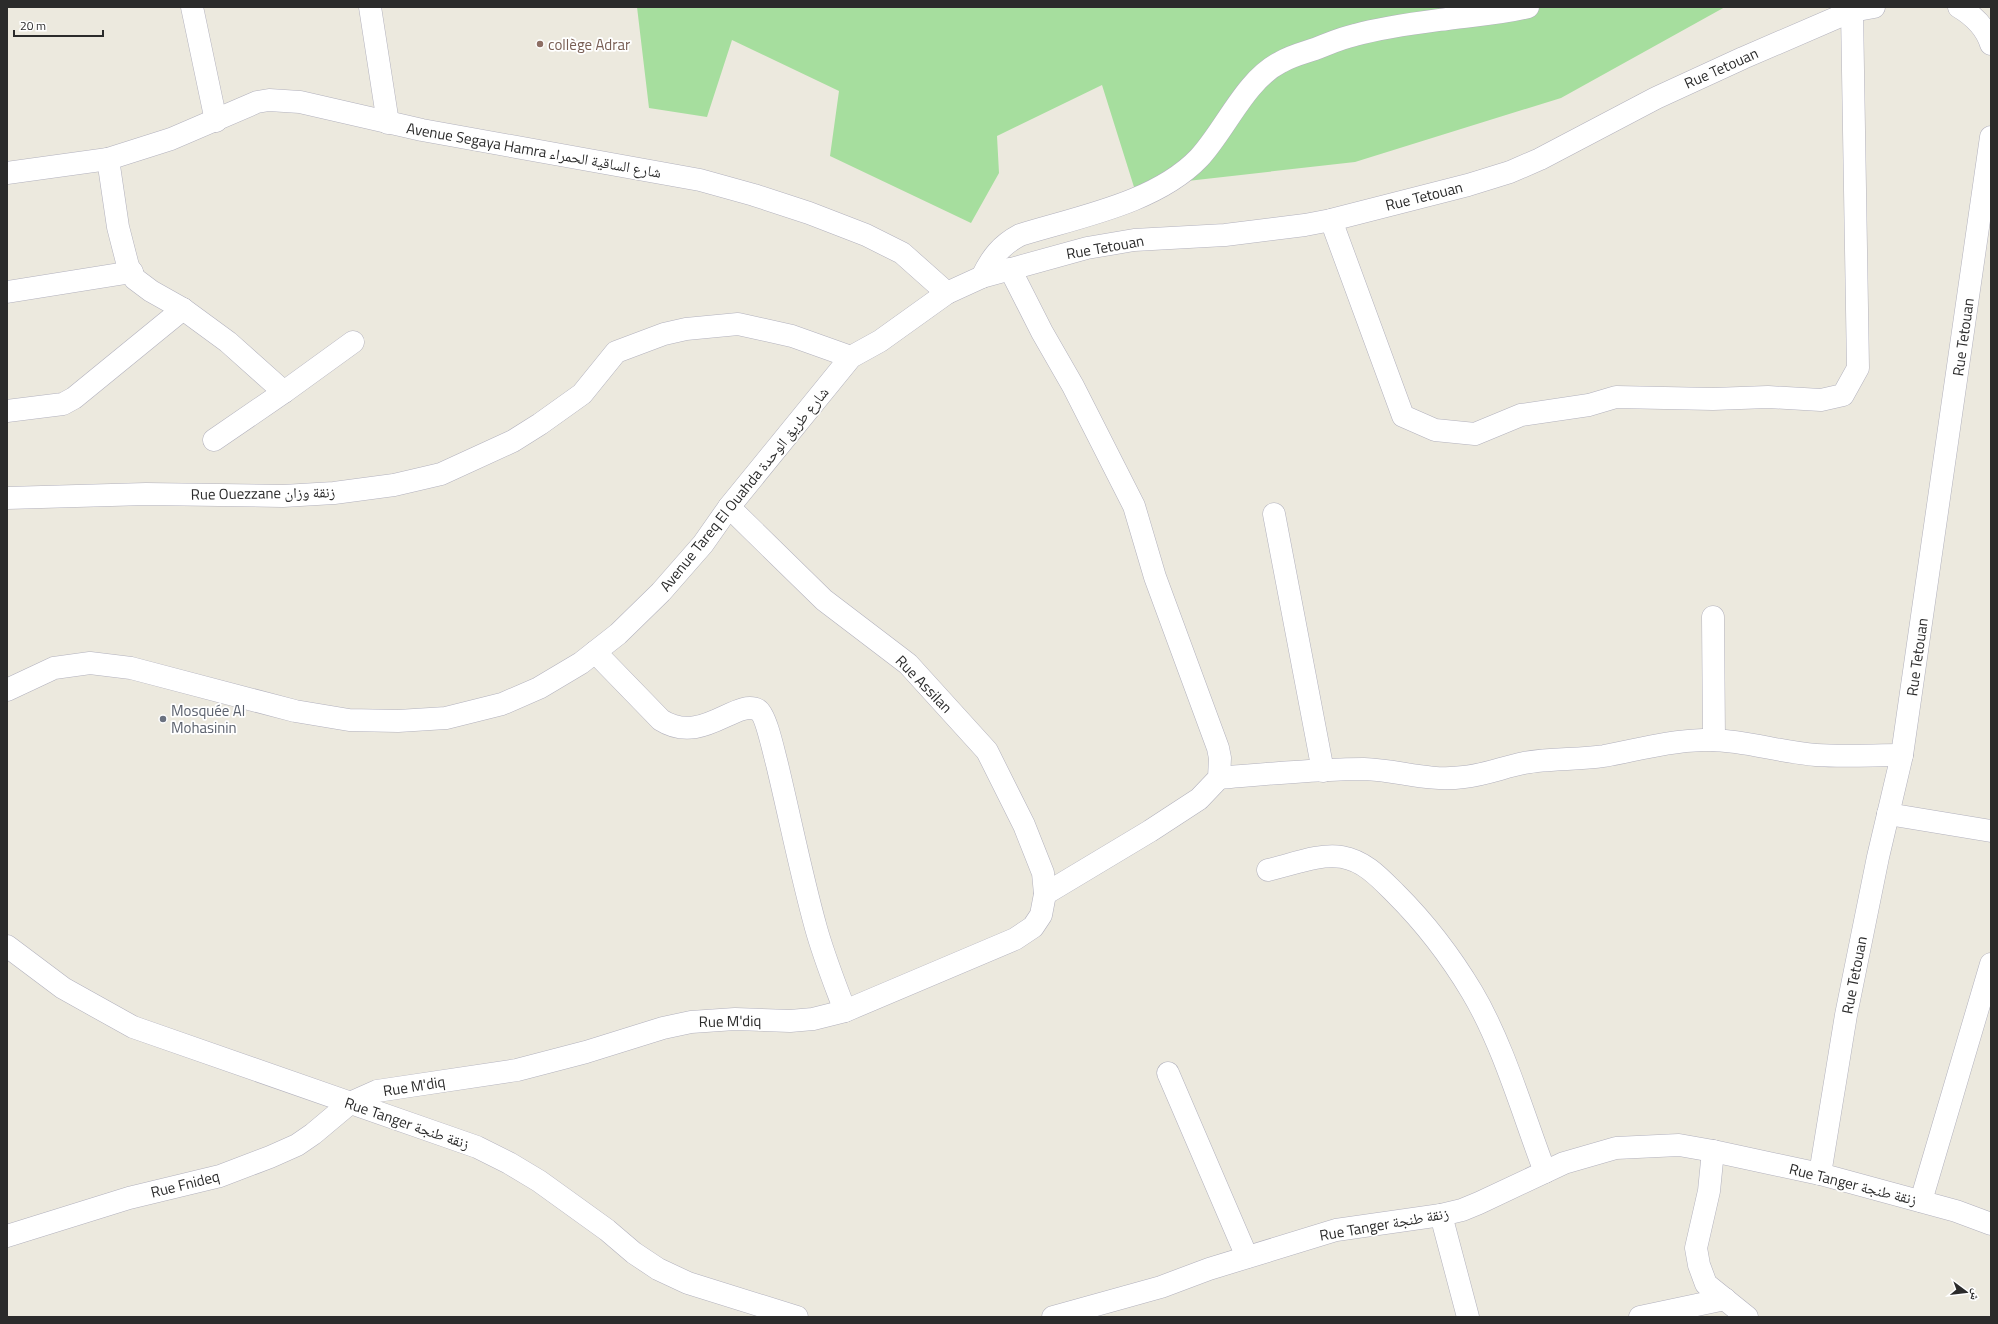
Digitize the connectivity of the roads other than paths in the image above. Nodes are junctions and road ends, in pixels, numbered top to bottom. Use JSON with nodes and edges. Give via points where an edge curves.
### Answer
{"nodes":[{"id":1,"x":192,"y":7,"type":"edge"},
{"id":2,"x":370,"y":7,"type":"edge"},
{"id":3,"x":1528,"y":7,"type":"edge"},
{"id":4,"x":1874,"y":7,"type":"edge"},
{"id":5,"x":1959,"y":7,"type":"edge"},
{"id":6,"x":1852,"y":11,"type":"junction"},
{"id":7,"x":1990,"y":36,"type":"edge"},
{"id":8,"x":216,"y":121,"type":"junction"},
{"id":9,"x":388,"y":123,"type":"junction"},
{"id":10,"x":1991,"y":137,"type":"edge"},
{"id":11,"x":108,"y":159,"type":"junction"},
{"id":12,"x":7,"y":173,"type":"edge"},
{"id":13,"x":1331,"y":220,"type":"junction"},
{"id":14,"x":1010,"y":269,"type":"junction"},
{"id":15,"x":132,"y":272,"type":"junction"},
{"id":16,"x":982,"y":277,"type":"junction"},
{"id":17,"x":7,"y":292,"type":"edge"},
{"id":18,"x":947,"y":293,"type":"junction"},
{"id":19,"x":183,"y":309,"type":"junction"},
{"id":20,"x":353,"y":342,"type":"dead end"},
{"id":21,"x":851,"y":357,"type":"junction"},
{"id":22,"x":284,"y":392,"type":"junction"},
{"id":23,"x":7,"y":410,"type":"edge"},
{"id":24,"x":214,"y":440,"type":"dead end"},
{"id":25,"x":7,"y":498,"type":"edge"},
{"id":26,"x":729,"y":507,"type":"junction"},
{"id":27,"x":1274,"y":514,"type":"dead end"},
{"id":28,"x":1713,"y":617,"type":"dead end"},
{"id":29,"x":595,"y":652,"type":"junction"},
{"id":30,"x":7,"y":690,"type":"edge"},
{"id":31,"x":1714,"y":740,"type":"junction"},
{"id":32,"x":1902,"y":755,"type":"junction"},
{"id":33,"x":1323,"y":771,"type":"junction"},
{"id":34,"x":1219,"y":778,"type":"junction"},
{"id":35,"x":1888,"y":814,"type":"junction"},
{"id":36,"x":1991,"y":831,"type":"edge"},
{"id":37,"x":1040,"y":862,"type":"joint"},
{"id":38,"x":1268,"y":870,"type":"dead end"},
{"id":39,"x":1044,"y":894,"type":"junction"},
{"id":40,"x":7,"y":946,"type":"edge"},
{"id":41,"x":1991,"y":964,"type":"edge"},
{"id":42,"x":1988,"y":988,"type":"edge"},
{"id":43,"x":845,"y":1011,"type":"junction"},
{"id":44,"x":1168,"y":1073,"type":"dead end"},
{"id":45,"x":350,"y":1103,"type":"junction"},
{"id":46,"x":1714,"y":1151,"type":"junction"},
{"id":47,"x":1545,"y":1172,"type":"junction"},
{"id":48,"x":1820,"y":1174,"type":"junction"},
{"id":49,"x":1921,"y":1201,"type":"junction"},
{"id":50,"x":1441,"y":1215,"type":"junction"},
{"id":51,"x":1991,"y":1224,"type":"edge"},
{"id":52,"x":7,"y":1236,"type":"edge"},
{"id":53,"x":1247,"y":1257,"type":"junction"},
{"id":54,"x":1725,"y":1299,"type":"junction"},
{"id":55,"x":787,"y":1316,"type":"edge"},
{"id":56,"x":1053,"y":1317,"type":"edge"},
{"id":57,"x":1468,"y":1317,"type":"edge"},
{"id":58,"x":1640,"y":1317,"type":"edge"},
{"id":59,"x":1747,"y":1317,"type":"edge"}],
"edges":[{"from":1,"to":8,"type":"street"},
{"from":2,"to":9,"type":"street"},
{"from":3,"to":16,"type":"street","via":[[1505,13],[1448,19],[1354,35],[1281,62],[1250,89],[1207,149],[1191,166],[1173,179],[1140,196],[1098,212],[1020,235],[1009,241],[990,261]]},
{"from":4,"to":6,"type":"street","name":"Rue Tetouan"},
{"from":5,"to":7,"type":"street","via":[[1971,14]]},
{"from":6,"to":13,"type":"street","name":"Rue Tetouan","via":[[1656,98],[1561,149],[1510,172]]},
{"from":6,"to":13,"type":"street","via":[[1858,368],[1842,395],[1821,400],[1768,396],[1713,399],[1616,396],[1589,405],[1522,415],[1475,434],[1435,430],[1403,416]]},
{"from":8,"to":9,"type":"street","name":"Avenue Segaya Hamra شارع الساقية الحمراء","via":[[239,109],[269,100],[300,102]]},
{"from":8,"to":11,"type":"street","name":"Avenue Segaya Hamra شارع الساقية الحمراء","via":[[171,139]]},
{"from":9,"to":18,"type":"street","name":"Avenue Segaya Hamra شارع الساقية الحمراء","via":[[700,180],[754,194],[866,235],[902,253]]},
{"from":10,"to":32,"type":"street","name":"Rue Tetouan"},
{"from":11,"to":12,"type":"street","name":"Avenue Segaya Hamra شارع الساقية الحمراء"},
{"from":11,"to":15,"type":"street","via":[[118,227],[128,266]]},
{"from":13,"to":14,"type":"street","name":"Rue Tetouan","via":[[1232,234],[1134,240],[1087,248]]},
{"from":14,"to":16,"type":"street","name":"Rue Tetouan"},
{"from":14,"to":34,"type":"street","via":[[1134,506],[1155,577],[1218,748]]},
{"from":15,"to":17,"type":"street"},
{"from":15,"to":19,"type":"street","via":[[135,278],[151,291]]},
{"from":16,"to":18,"type":"street","name":"Rue Tetouan"},
{"from":18,"to":21,"type":"street","name":"Avenue Tareq El Ouahda شارع طريق الوحدة","via":[[880,341]]},
{"from":19,"to":22,"type":"street","via":[[228,342]]},
{"from":19,"to":23,"type":"street","via":[[74,398],[63,404]]},
{"from":20,"to":22,"type":"street"},
{"from":21,"to":25,"type":"street","name":"Rue Ouezzane زنقة وزان","via":[[792,336],[738,324],[686,329],[664,334],[616,352],[582,394],[513,441],[440,474],[394,486],[282,496],[146,494]]},
{"from":21,"to":26,"type":"street","name":"Avenue Tareq El Ouahda شارع طريق الوحدة"},
{"from":22,"to":24,"type":"street"},
{"from":26,"to":29,"type":"street","name":"Avenue Tareq El Ouahda شارع طريق الوحدة","via":[[703,544],[661,592],[618,634]]},
{"from":26,"to":37,"type":"street","name":"Rue Assilan","via":[[824,600],[908,664],[987,751]]},
{"from":27,"to":33,"type":"street"},
{"from":28,"to":31,"type":"street"},
{"from":29,"to":30,"type":"street","name":"Avenue Tareq El Ouahda شارع طريق الوحدة","via":[[539,688],[502,704],[446,718],[398,721],[348,720],[295,711],[131,668],[90,663],[54,668]]},
{"from":29,"to":43,"type":"street","via":[[661,720],[670,726],[698,728],[741,710],[754,709],[764,715],[816,928]]},
{"from":31,"to":32,"type":"street","via":[[1816,755]]},
{"from":31,"to":33,"type":"street","via":[[1692,740],[1603,756],[1526,763],[1458,778],[1420,778],[1364,769]]},
{"from":32,"to":35,"type":"street","name":"Rue Tetouan"},
{"from":33,"to":34,"type":"street"},
{"from":34,"to":39,"type":"street","via":[[1198,799],[1150,831]]},
{"from":35,"to":36,"type":"street"},
{"from":35,"to":48,"type":"street","name":"Rue Tetouan","via":[[1846,1015]]},
{"from":37,"to":39,"type":"street","name":"Rue M'diq"},
{"from":38,"to":47,"type":"street","via":[[1326,857],[1350,859],[1369,868],[1412,910],[1473,993],[1497,1045]]},
{"from":39,"to":43,"type":"street","name":"Rue M'diq","via":[[1041,915],[1033,927],[1024,934]]},
{"from":40,"to":45,"type":"street","name":"Rue Tanger زنقة طنجة","via":[[63,988],[133,1027]]},
{"from":41,"to":42,"type":"street"},
{"from":42,"to":49,"type":"street"},
{"from":43,"to":45,"type":"street","name":"Rue M'diq","via":[[813,1019],[790,1021],[735,1019],[691,1022],[517,1070],[377,1091]]},
{"from":44,"to":53,"type":"street"},
{"from":45,"to":52,"type":"street","name":"Rue Fnideq","via":[[313,1134],[270,1158],[220,1176],[129,1198]]},
{"from":45,"to":55,"type":"street","name":"Rue Tanger زنقة طنجة","via":[[477,1147],[540,1181],[658,1269],[688,1283]]},
{"from":46,"to":47,"type":"street","name":"Rue Tanger زنقة طنجة","via":[[1679,1145],[1616,1148],[1564,1162]]},
{"from":46,"to":48,"type":"street","name":"Rue Tanger زنقة طنجة"},
{"from":46,"to":54,"type":"street","via":[[1709,1191],[1696,1248],[1706,1284]]},
{"from":47,"to":50,"type":"street","name":"Rue Tanger زنقة طنجة","via":[[1479,1204]]},
{"from":48,"to":49,"type":"street","name":"Rue Tanger زنقة طنجة"},
{"from":49,"to":51,"type":"street","name":"Rue Tanger زنقة طنجة"},
{"from":50,"to":53,"type":"street","name":"Rue Tanger زنقة طنجة","via":[[1336,1230]]},
{"from":50,"to":57,"type":"street"},
{"from":53,"to":56,"type":"street","name":"Rue Tanger زنقة طنجة","via":[[1161,1287]]},
{"from":54,"to":58,"type":"street"},
{"from":54,"to":59,"type":"street"}]}
